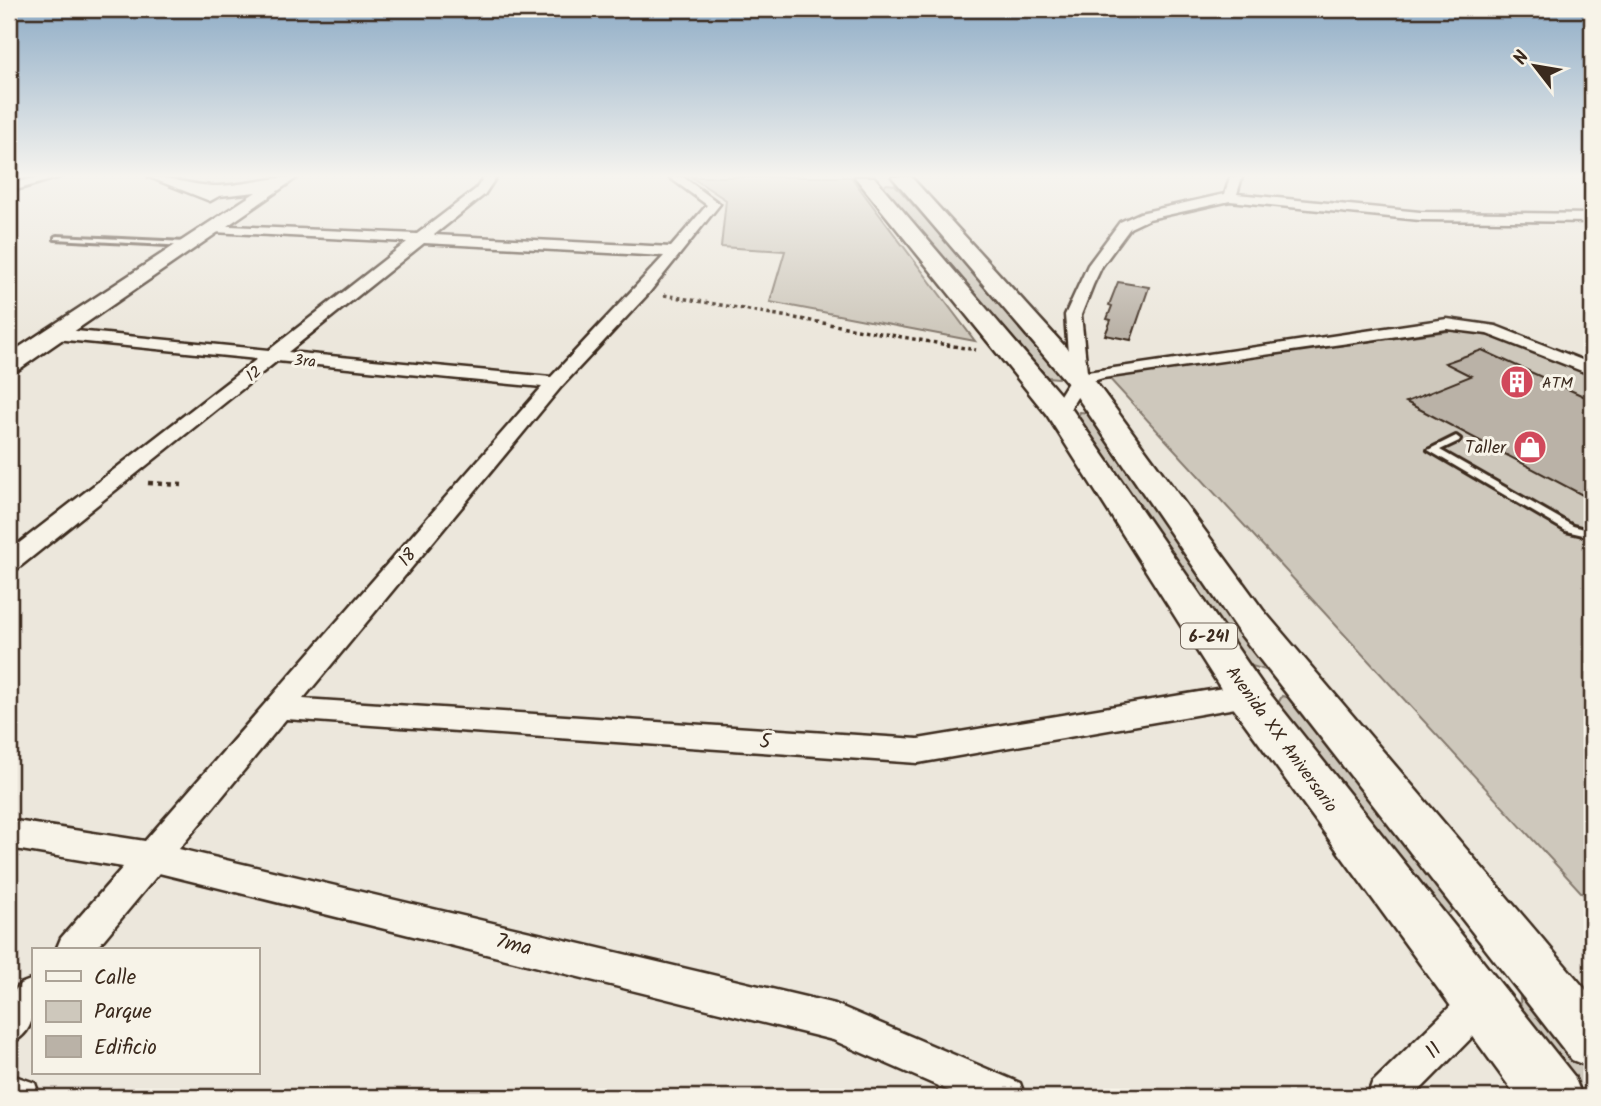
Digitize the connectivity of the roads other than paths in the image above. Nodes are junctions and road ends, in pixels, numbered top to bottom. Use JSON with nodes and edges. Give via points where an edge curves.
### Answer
{"nodes":[{"id":1,"x":212,"y":229,"type":"edge"},
{"id":2,"x":226,"y":229,"type":"edge"},
{"id":3,"x":433,"y":229,"type":"edge"},
{"id":4,"x":695,"y":229,"type":"edge"},
{"id":5,"x":908,"y":229,"type":"edge"},
{"id":6,"x":946,"y":229,"type":"edge"},
{"id":7,"x":1122,"y":229,"type":"edge"},
{"id":8,"x":57,"y":238,"type":"dead end"},
{"id":9,"x":421,"y":238,"type":"junction"},
{"id":10,"x":186,"y":244,"type":"junction"},
{"id":11,"x":676,"y":252,"type":"junction"},
{"id":12,"x":56,"y":334,"type":"junction"},
{"id":13,"x":274,"y":357,"type":"junction"},
{"id":14,"x":9,"y":365,"type":"edge"},
{"id":15,"x":1592,"y":370,"type":"edge"},
{"id":16,"x":1079,"y":379,"type":"junction"},
{"id":17,"x":555,"y":383,"type":"junction"},
{"id":18,"x":1059,"y":411,"type":"junction"},
{"id":19,"x":1456,"y":439,"type":"dead end"},
{"id":20,"x":1592,"y":534,"type":"edge"},
{"id":21,"x":9,"y":563,"type":"edge"},
{"id":22,"x":1247,"y":695,"type":"junction"},
{"id":23,"x":279,"y":708,"type":"junction"},
{"id":24,"x":9,"y":834,"type":"edge"},
{"id":25,"x":153,"y":857,"type":"junction"},
{"id":26,"x":75,"y":948,"type":"edge"},
{"id":27,"x":32,"y":998,"type":"edge"},
{"id":28,"x":1480,"y":1003,"type":"junction"},
{"id":29,"x":9,"y":1026,"type":"edge"},
{"id":30,"x":1592,"y":1040,"type":"edge"},
{"id":31,"x":9,"y":1093,"type":"edge"},
{"id":32,"x":21,"y":1097,"type":"edge"},
{"id":33,"x":1006,"y":1097,"type":"edge"},
{"id":34,"x":1386,"y":1097,"type":"edge"},
{"id":35,"x":1553,"y":1097,"type":"edge"}],
"edges":[{"from":1,"to":10,"type":"main road"},
{"from":2,"to":9,"type":"street"},
{"from":3,"to":9,"type":"street","name":"12"},
{"from":4,"to":11,"type":"street","name":"18"},
{"from":5,"to":18,"type":"main road","name":"Avenida XX Aniversario","number":"6-241"},
{"from":6,"to":16,"type":"main road","number":"6-241"},
{"from":7,"to":16,"type":"street","via":[[1095,265],[1073,315]]},
{"from":8,"to":10,"type":"lane"},
{"from":9,"to":11,"type":"street"},
{"from":9,"to":13,"type":"street","name":"12"},
{"from":10,"to":12,"type":"main road"},
{"from":11,"to":17,"type":"street","name":"18"},
{"from":12,"to":13,"type":"street","name":"3ra"},
{"from":12,"to":14,"type":"main road"},
{"from":13,"to":17,"type":"street","name":"3ra"},
{"from":13,"to":21,"type":"street","name":"12"},
{"from":15,"to":16,"type":"street","via":[[1490,329],[1447,324]]},
{"from":16,"to":18,"type":"street"},
{"from":16,"to":30,"type":"main road","number":"6-241","via":[[1250,620]]},
{"from":17,"to":23,"type":"street","name":"18"},
{"from":18,"to":22,"type":"main road","name":"Avenida XX Aniversario","number":"6-241"},
{"from":19,"to":20,"type":"lane","via":[[1433,450],[1570,530]]},
{"from":22,"to":23,"type":"street","name":"5","via":[[918,751]]},
{"from":22,"to":28,"type":"main road","name":"Avenida XX Aniversario","number":"6-241"},
{"from":23,"to":25,"type":"street","name":"18"},
{"from":24,"to":25,"type":"street","name":"7ma"},
{"from":25,"to":26,"type":"street","name":"18"},
{"from":25,"to":33,"type":"street","name":"7ma","via":[[835,1022]]},
{"from":27,"to":29,"type":"street"},
{"from":28,"to":34,"type":"street","name":"11"},
{"from":28,"to":35,"type":"main road","name":"Avenida XX Aniversario","number":"6-241"},
{"from":31,"to":32,"type":"street"}]}
